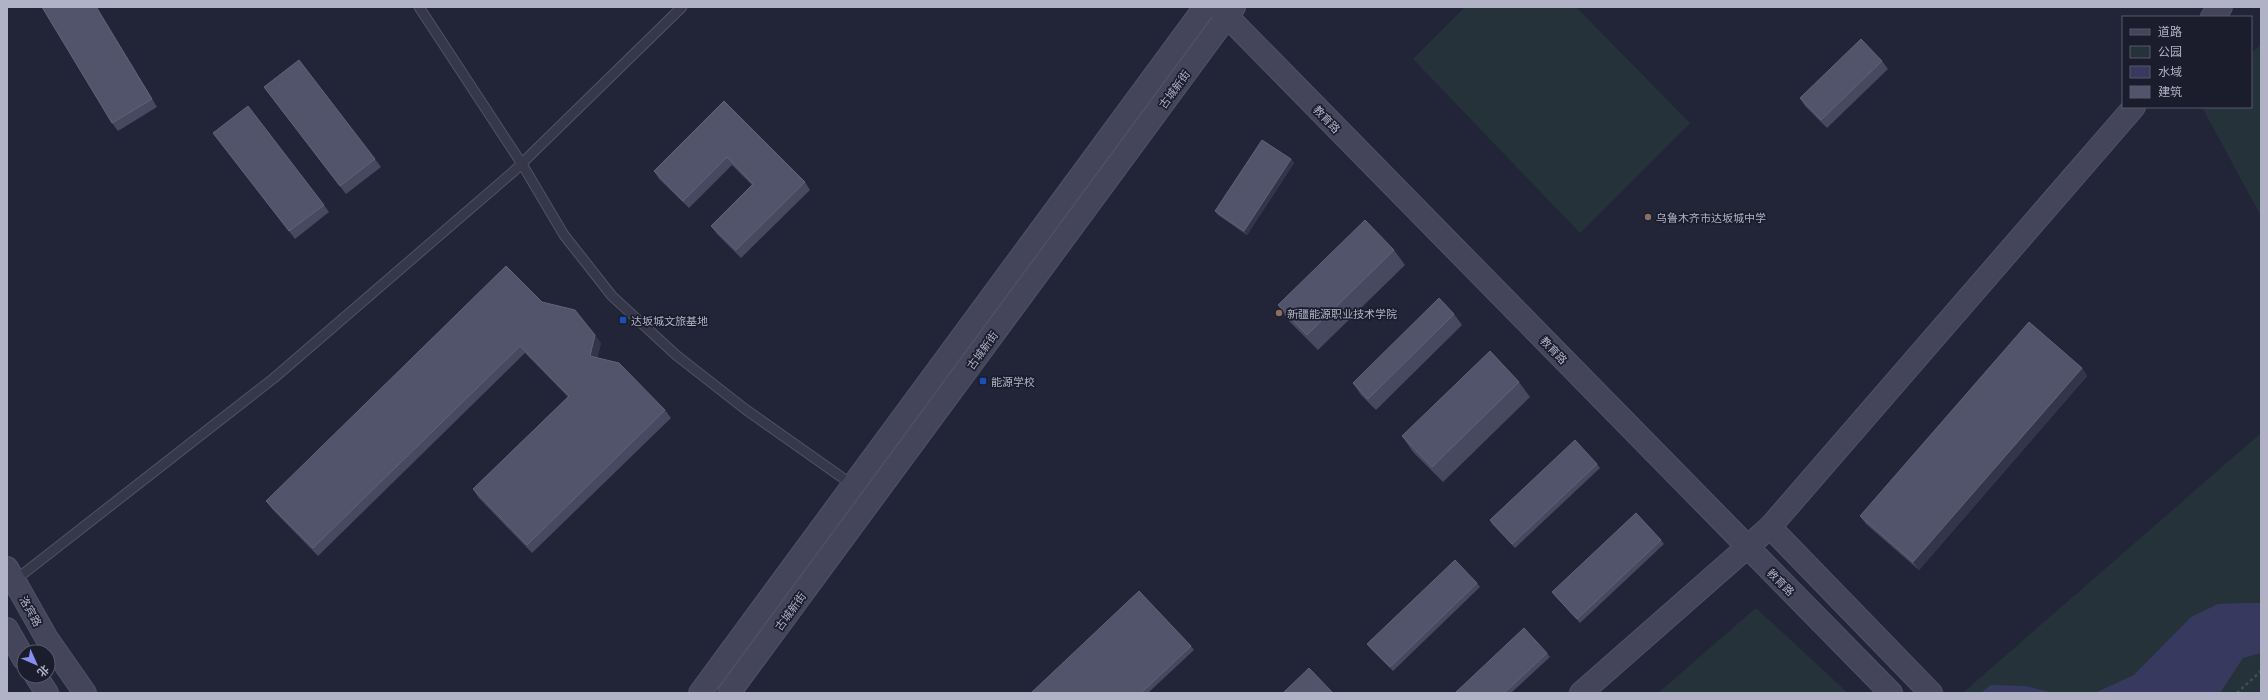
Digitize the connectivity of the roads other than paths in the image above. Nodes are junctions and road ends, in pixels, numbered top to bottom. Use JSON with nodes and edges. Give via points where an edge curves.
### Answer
{"nodes":[{"id":1,"x":419,"y":7,"type":"edge"},
{"id":2,"x":682,"y":7,"type":"edge"},
{"id":3,"x":1205,"y":7,"type":"edge"},
{"id":4,"x":2221,"y":7,"type":"edge"},
{"id":5,"x":1227,"y":10,"type":"edge"},
{"id":6,"x":2213,"y":16,"type":"edge"},
{"id":7,"x":2133,"y":108,"type":"edge"},
{"id":8,"x":522,"y":164,"type":"junction"},
{"id":9,"x":862,"y":492,"type":"junction"},
{"id":10,"x":1770,"y":527,"type":"junction"},
{"id":11,"x":1747,"y":548,"type":"junction"},
{"id":12,"x":9,"y":578,"type":"edge"},
{"id":13,"x":7,"y":629,"type":"edge"},
{"id":14,"x":16,"y":645,"type":"edge"},
{"id":15,"x":42,"y":684,"type":"edge"},
{"id":16,"x":48,"y":693,"type":"edge"},
{"id":17,"x":85,"y":693,"type":"edge"},
{"id":18,"x":700,"y":693,"type":"edge"},
{"id":19,"x":729,"y":693,"type":"edge"},
{"id":20,"x":1581,"y":693,"type":"edge"},
{"id":21,"x":1891,"y":693,"type":"edge"},
{"id":22,"x":1931,"y":693,"type":"edge"}],
"edges":[{"from":1,"to":8,"type":"lane"},
{"from":2,"to":8,"type":"lane"},
{"from":3,"to":9,"type":"street","name":"古城新街"},
{"from":4,"to":6,"type":"street"},
{"from":5,"to":9,"type":"street","name":"古城新街"},
{"from":5,"to":11,"type":"street","name":"教育路"},
{"from":7,"to":10,"type":"street"},
{"from":8,"to":9,"type":"lane","via":[[564,235],[612,296],[676,355]]},
{"from":8,"to":12,"type":"lane","via":[[274,378]]},
{"from":9,"to":18,"type":"street","name":"古城新街"},
{"from":9,"to":19,"type":"street","name":"古城新街"},
{"from":10,"to":11,"type":"street"},
{"from":10,"to":22,"type":"street"},
{"from":11,"to":20,"type":"street"},
{"from":11,"to":21,"type":"street","name":"教育路"},
{"from":12,"to":17,"type":"street","name":"洛宾路"},
{"from":13,"to":14,"type":"street"},
{"from":15,"to":16,"type":"street"}]}
